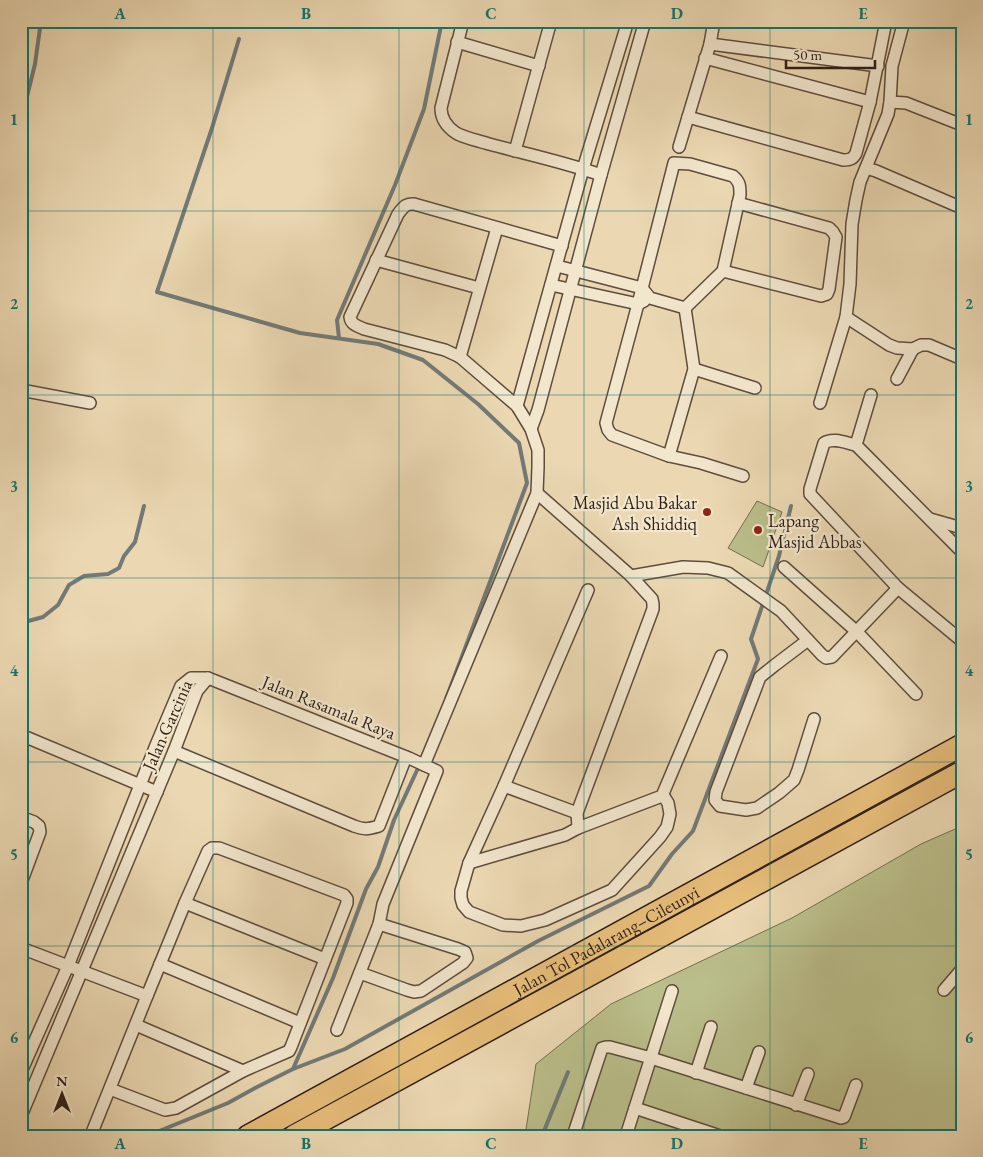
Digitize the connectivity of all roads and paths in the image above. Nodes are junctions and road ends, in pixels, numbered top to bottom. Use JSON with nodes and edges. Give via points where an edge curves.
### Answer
{"nodes":[{"id":1,"x":463,"y":21,"type":"edge"},
{"id":2,"x":551,"y":21,"type":"edge"},
{"id":3,"x":628,"y":21,"type":"edge"},
{"id":4,"x":646,"y":21,"type":"edge"},
{"id":5,"x":714,"y":21,"type":"edge"},
{"id":6,"x":886,"y":21,"type":"edge"},
{"id":7,"x":904,"y":21,"type":"edge"},
{"id":8,"x":458,"y":42,"type":"junction"},
{"id":9,"x":710,"y":44,"type":"junction"},
{"id":10,"x":705,"y":58,"type":"junction"},
{"id":11,"x":539,"y":66,"type":"junction"},
{"id":12,"x":878,"y":66,"type":"junction"},
{"id":13,"x":870,"y":102,"type":"junction"},
{"id":14,"x":890,"y":102,"type":"junction"},
{"id":15,"x":688,"y":117,"type":"junction"},
{"id":16,"x":962,"y":125,"type":"edge"},
{"id":17,"x":680,"y":147,"type":"dead end"},
{"id":18,"x":515,"y":151,"type":"junction"},
{"id":19,"x":583,"y":168,"type":"junction"},
{"id":20,"x":866,"y":168,"type":"junction"},
{"id":21,"x":601,"y":175,"type":"junction"},
{"id":22,"x":738,"y":203,"type":"junction"},
{"id":23,"x":962,"y":208,"type":"edge"},
{"id":24,"x":497,"y":228,"type":"junction"},
{"id":25,"x":562,"y":246,"type":"junction"},
{"id":26,"x":376,"y":260,"type":"junction"},
{"id":27,"x":556,"y":266,"type":"junction"},
{"id":28,"x":575,"y":270,"type":"junction"},
{"id":29,"x":723,"y":271,"type":"junction"},
{"id":30,"x":551,"y":285,"type":"junction"},
{"id":31,"x":479,"y":288,"type":"junction"},
{"id":32,"x":642,"y":288,"type":"junction"},
{"id":33,"x":570,"y":290,"type":"junction"},
{"id":34,"x":650,"y":298,"type":"junction"},
{"id":35,"x":638,"y":304,"type":"junction"},
{"id":36,"x":685,"y":308,"type":"junction"},
{"id":37,"x":846,"y":317,"type":"junction"},
{"id":38,"x":913,"y":349,"type":"junction"},
{"id":39,"x":460,"y":357,"type":"junction"},
{"id":40,"x":962,"y":359,"type":"edge"},
{"id":41,"x":694,"y":369,"type":"junction"},
{"id":42,"x":897,"y":378,"type":"dead end"},
{"id":43,"x":755,"y":388,"type":"dead end"},
{"id":44,"x":21,"y":390,"type":"edge"},
{"id":45,"x":871,"y":395,"type":"dead end"},
{"id":46,"x":90,"y":403,"type":"dead end"},
{"id":47,"x":820,"y":403,"type":"dead end"},
{"id":48,"x":517,"y":406,"type":"junction"},
{"id":49,"x":531,"y":429,"type":"junction"},
{"id":50,"x":856,"y":445,"type":"junction"},
{"id":51,"x":669,"y":456,"type":"junction"},
{"id":52,"x":743,"y":476,"type":"dead end"},
{"id":53,"x":537,"y":493,"type":"junction"},
{"id":54,"x":929,"y":518,"type":"junction"},
{"id":55,"x":962,"y":528,"type":"edge"},
{"id":56,"x":961,"y":549,"type":"edge"},
{"id":57,"x":784,"y":567,"type":"dead end"},
{"id":58,"x":631,"y":576,"type":"junction"},
{"id":59,"x":898,"y":588,"type":"junction"},
{"id":60,"x":588,"y":590,"type":"dead end"},
{"id":61,"x":857,"y":632,"type":"junction"},
{"id":62,"x":808,"y":640,"type":"junction"},
{"id":63,"x":962,"y":641,"type":"edge"},
{"id":64,"x":720,"y":656,"type":"dead end"},
{"id":65,"x":208,"y":678,"type":"junction"},
{"id":66,"x":916,"y":694,"type":"dead end"},
{"id":67,"x":814,"y":719,"type":"dead end"},
{"id":68,"x":21,"y":736,"type":"edge"},
{"id":69,"x":962,"y":745,"type":"edge"},
{"id":70,"x":174,"y":751,"type":"junction"},
{"id":71,"x":408,"y":757,"type":"junction"},
{"id":72,"x":423,"y":764,"type":"junction"},
{"id":73,"x":962,"y":772,"type":"edge"},
{"id":74,"x":140,"y":786,"type":"junction"},
{"id":75,"x":504,"y":786,"type":"junction"},
{"id":76,"x":157,"y":792,"type":"junction"},
{"id":77,"x":663,"y":795,"type":"junction"},
{"id":78,"x":577,"y":813,"type":"junction"},
{"id":79,"x":21,"y":817,"type":"edge"},
{"id":80,"x":578,"y":828,"type":"junction"},
{"id":81,"x":469,"y":863,"type":"junction"},
{"id":82,"x":21,"y":882,"type":"edge"},
{"id":83,"x":185,"y":903,"type":"junction"},
{"id":84,"x":379,"y":924,"type":"junction"},
{"id":85,"x":21,"y":948,"type":"edge"},
{"id":86,"x":325,"y":959,"type":"junction"},
{"id":87,"x":160,"y":964,"type":"junction"},
{"id":88,"x":68,"y":966,"type":"junction"},
{"id":89,"x":962,"y":969,"type":"edge"},
{"id":90,"x":82,"y":971,"type":"junction"},
{"id":91,"x":360,"y":973,"type":"junction"},
{"id":92,"x":944,"y":990,"type":"dead end"},
{"id":93,"x":672,"y":991,"type":"dead end"},
{"id":94,"x":147,"y":996,"type":"junction"},
{"id":95,"x":300,"y":1023,"type":"junction"},
{"id":96,"x":136,"y":1025,"type":"junction"},
{"id":97,"x":711,"y":1027,"type":"dead end"},
{"id":98,"x":338,"y":1030,"type":"dead end"},
{"id":99,"x":759,"y":1052,"type":"dead end"},
{"id":100,"x":651,"y":1058,"type":"junction"},
{"id":101,"x":243,"y":1071,"type":"junction"},
{"id":102,"x":21,"y":1072,"type":"edge"},
{"id":103,"x":696,"y":1073,"type":"junction"},
{"id":104,"x":808,"y":1074,"type":"dead end"},
{"id":105,"x":856,"y":1085,"type":"dead end"},
{"id":106,"x":746,"y":1088,"type":"junction"},
{"id":107,"x":110,"y":1090,"type":"junction"},
{"id":108,"x":796,"y":1105,"type":"junction"},
{"id":109,"x":635,"y":1108,"type":"junction"},
{"id":110,"x":21,"y":1116,"type":"edge"},
{"id":111,"x":91,"y":1135,"type":"edge"},
{"id":112,"x":248,"y":1136,"type":"edge"},
{"id":113,"x":294,"y":1136,"type":"edge"},
{"id":114,"x":573,"y":1136,"type":"edge"},
{"id":115,"x":626,"y":1136,"type":"edge"},
{"id":116,"x":720,"y":1136,"type":"edge"}],
"edges":[{"from":1,"to":8,"type":"street"},
{"from":2,"to":11,"type":"street"},
{"from":3,"to":19,"type":"street"},
{"from":4,"to":21,"type":"street"},
{"from":5,"to":9,"type":"street"},
{"from":6,"to":12,"type":"street"},
{"from":7,"to":14,"type":"street","via":[[892,66]]},
{"from":8,"to":11,"type":"street"},
{"from":8,"to":18,"type":"street","via":[[441,115],[458,134]]},
{"from":9,"to":10,"type":"street"},
{"from":9,"to":12,"type":"street"},
{"from":10,"to":13,"type":"street"},
{"from":10,"to":15,"type":"street"},
{"from":11,"to":18,"type":"street"},
{"from":12,"to":13,"type":"street"},
{"from":13,"to":15,"type":"street","via":[[856,153],[850,160]]},
{"from":14,"to":16,"type":"street","via":[[906,103]]},
{"from":14,"to":20,"type":"street"},
{"from":15,"to":17,"type":"street"},
{"from":18,"to":19,"type":"street"},
{"from":19,"to":21,"type":"street"},
{"from":19,"to":25,"type":"street"},
{"from":20,"to":23,"type":"street"},
{"from":20,"to":37,"type":"street","via":[[852,224]]},
{"from":21,"to":28,"type":"street"},
{"from":22,"to":29,"type":"street"},
{"from":22,"to":29,"type":"street","via":[[829,228],[836,237],[829,289],[821,296]]},
{"from":22,"to":32,"type":"street","via":[[740,186],[733,176],[674,163]]},
{"from":24,"to":25,"type":"street"},
{"from":24,"to":26,"type":"street","via":[[409,203],[398,214]]},
{"from":24,"to":31,"type":"street"},
{"from":25,"to":27,"type":"street"},
{"from":26,"to":31,"type":"street"},
{"from":26,"to":39,"type":"street","via":[[350,317],[354,325]]},
{"from":27,"to":28,"type":"street"},
{"from":27,"to":30,"type":"street"},
{"from":28,"to":32,"type":"street"},
{"from":28,"to":33,"type":"street"},
{"from":29,"to":36,"type":"street"},
{"from":30,"to":33,"type":"street"},
{"from":30,"to":48,"type":"street"},
{"from":31,"to":39,"type":"street"},
{"from":32,"to":34,"type":"street"},
{"from":32,"to":35,"type":"street"},
{"from":33,"to":35,"type":"street"},
{"from":33,"to":49,"type":"street"},
{"from":34,"to":35,"type":"street"},
{"from":34,"to":36,"type":"street"},
{"from":35,"to":51,"type":"street","via":[[606,423],[612,434]]},
{"from":36,"to":41,"type":"street"},
{"from":37,"to":38,"type":"street","via":[[889,345]]},
{"from":37,"to":47,"type":"street"},
{"from":38,"to":40,"type":"street","via":[[929,346]]},
{"from":38,"to":42,"type":"street"},
{"from":39,"to":48,"type":"street"},
{"from":41,"to":43,"type":"street"},
{"from":41,"to":51,"type":"street"},
{"from":44,"to":46,"type":"street"},
{"from":45,"to":50,"type":"street"},
{"from":48,"to":49,"type":"street"},
{"from":49,"to":53,"type":"street","via":[[538,450]]},
{"from":50,"to":54,"type":"street"},
{"from":50,"to":59,"type":"street","via":[[834,440],[824,443],[810,494]]},
{"from":51,"to":52,"type":"street"},
{"from":53,"to":58,"type":"street"},
{"from":53,"to":72,"type":"street"},
{"from":54,"to":55,"type":"street"},
{"from":54,"to":56,"type":"street"},
{"from":57,"to":61,"type":"street"},
{"from":58,"to":62,"type":"street","via":[[683,567],[728,573],[781,611]]},
{"from":58,"to":78,"type":"street","via":[[652,599],[653,609]]},
{"from":59,"to":61,"type":"street"},
{"from":59,"to":63,"type":"street"},
{"from":60,"to":75,"type":"street"},
{"from":61,"to":62,"type":"street","via":[[829,658]]},
{"from":61,"to":66,"type":"street"},
{"from":62,"to":67,"type":"street","via":[[760,677],[716,792],[715,800],[720,806],[746,810],[757,808],[794,780]]},
{"from":64,"to":77,"type":"street"},
{"from":65,"to":70,"type":"street","name":"Jalan Garcinia","via":[[197,691]]},
{"from":65,"to":71,"type":"street","name":"Jalan Rasamala Raya"},
{"from":65,"to":74,"type":"street","name":"Jalan Garcinia","via":[[191,678],[181,686]]},
{"from":68,"to":74,"type":"street"},
{"from":69,"to":112,"type":"highway","name":"Jalan Tol Padalarang–Cileunyi"},
{"from":70,"to":71,"type":"street","via":[[361,829],[379,826]]},
{"from":70,"to":76,"type":"street","name":"Jalan Garcinia"},
{"from":71,"to":72,"type":"street","name":"Jalan Rasamala Raya"},
{"from":72,"to":84,"type":"street","name":"Jalan Rasamala Raya","via":[[437,771],[383,904]]},
{"from":73,"to":113,"type":"highway","name":"Jalan Tol Padalarang–Cileunyi"},
{"from":74,"to":76,"type":"street"},
{"from":74,"to":88,"type":"street","name":"Jalan Garcinia"},
{"from":75,"to":78,"type":"street"},
{"from":75,"to":81,"type":"street"},
{"from":76,"to":90,"type":"street","name":"Jalan Garcinia"},
{"from":77,"to":80,"type":"street"},
{"from":77,"to":81,"type":"street","via":[[670,814],[667,827],[618,885],[545,920],[512,926],[469,912],[461,898]]},
{"from":78,"to":80,"type":"street"},
{"from":79,"to":82,"type":"street","via":[[34,822],[40,832]]},
{"from":80,"to":81,"type":"street","via":[[565,835]]},
{"from":83,"to":86,"type":"street"},
{"from":83,"to":86,"type":"street","via":[[212,848],[344,895],[348,903]]},
{"from":83,"to":87,"type":"street"},
{"from":84,"to":91,"type":"street"},
{"from":84,"to":91,"type":"street","via":[[458,949],[465,952],[467,958],[421,991],[414,992]]},
{"from":85,"to":88,"type":"street"},
{"from":86,"to":95,"type":"street"},
{"from":87,"to":94,"type":"street"},
{"from":87,"to":95,"type":"street"},
{"from":88,"to":90,"type":"street"},
{"from":88,"to":102,"type":"street","name":"Jalan Garcinia"},
{"from":89,"to":92,"type":"street"},
{"from":90,"to":94,"type":"street"},
{"from":90,"to":110,"type":"street","name":"Jalan Garcinia"},
{"from":91,"to":98,"type":"street"},
{"from":93,"to":100,"type":"street"},
{"from":94,"to":96,"type":"street"},
{"from":95,"to":101,"type":"street","via":[[288,1050]]},
{"from":96,"to":101,"type":"street"},
{"from":96,"to":107,"type":"street"},
{"from":97,"to":103,"type":"street"},
{"from":99,"to":106,"type":"street"},
{"from":100,"to":103,"type":"street"},
{"from":100,"to":109,"type":"street"},
{"from":100,"to":114,"type":"street","via":[[610,1047],[602,1048]]},
{"from":101,"to":107,"type":"street","via":[[176,1108],[165,1110]]},
{"from":103,"to":106,"type":"street"},
{"from":104,"to":108,"type":"street"},
{"from":105,"to":108,"type":"street","via":[[843,1118]]},
{"from":106,"to":108,"type":"street"},
{"from":107,"to":111,"type":"street"},
{"from":109,"to":115,"type":"street"},
{"from":109,"to":116,"type":"street"}]}
